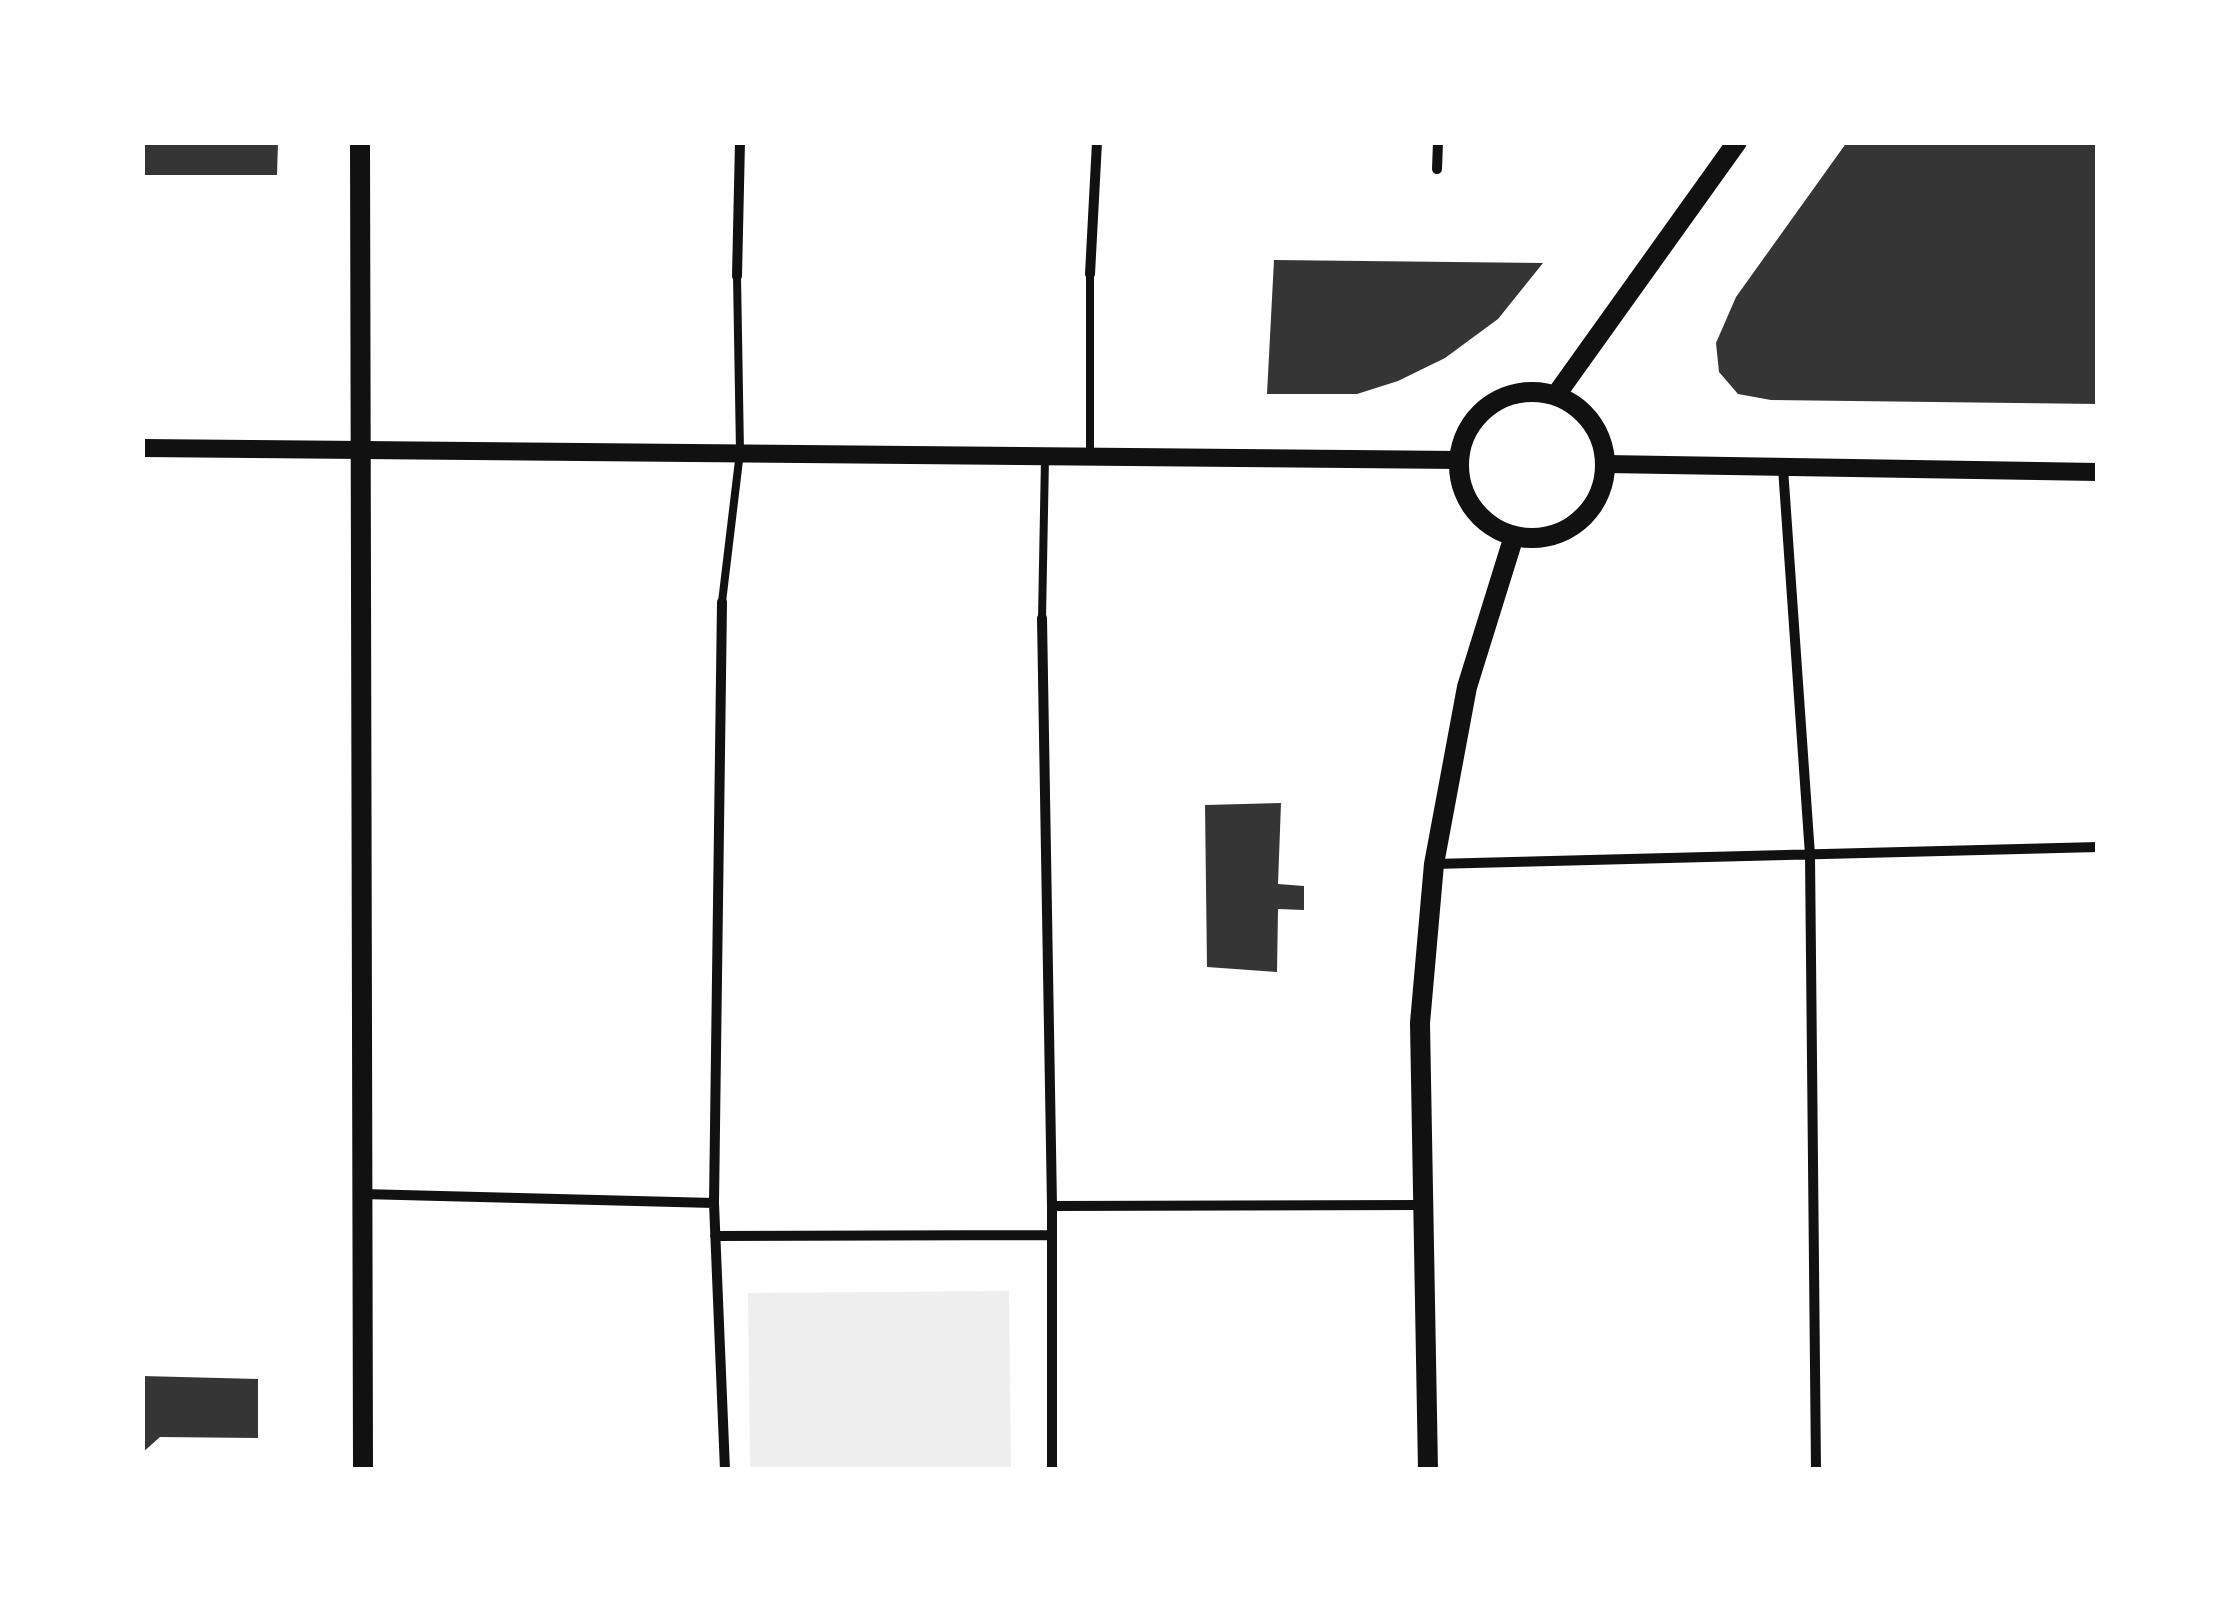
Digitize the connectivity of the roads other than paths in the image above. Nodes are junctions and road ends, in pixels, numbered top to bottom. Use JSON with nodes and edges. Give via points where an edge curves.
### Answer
{"nodes":[{"id":1,"x":360,"y":142,"type":"edge"},
{"id":2,"x":740,"y":142,"type":"edge"},
{"id":3,"x":1097,"y":142,"type":"edge"},
{"id":4,"x":1438,"y":142,"type":"edge"},
{"id":5,"x":1737,"y":142,"type":"edge"},
{"id":6,"x":1437,"y":169,"type":"dead end"},
{"id":7,"x":1090,"y":274,"type":"joint"},
{"id":8,"x":738,"y":276,"type":"joint"},
{"id":9,"x":1556,"y":395,"type":"junction"},
{"id":10,"x":142,"y":448,"type":"edge"},
{"id":11,"x":362,"y":448,"type":"junction"},
{"id":12,"x":740,"y":452,"type":"junction"},
{"id":13,"x":1045,"y":456,"type":"junction"},
{"id":14,"x":1090,"y":456,"type":"junction"},
{"id":15,"x":1459,"y":460,"type":"junction"},
{"id":16,"x":1606,"y":464,"type":"junction"},
{"id":17,"x":1783,"y":468,"type":"junction"},
{"id":18,"x":2098,"y":472,"type":"edge"},
{"id":19,"x":1514,"y":536,"type":"junction"},
{"id":20,"x":722,"y":602,"type":"joint"},
{"id":21,"x":1042,"y":618,"type":"joint"},
{"id":22,"x":2098,"y":847,"type":"edge"},
{"id":23,"x":1810,"y":855,"type":"junction"},
{"id":24,"x":1434,"y":864,"type":"junction"},
{"id":25,"x":362,"y":1194,"type":"junction"},
{"id":26,"x":714,"y":1203,"type":"junction"},
{"id":27,"x":1052,"y":1206,"type":"junction"},
{"id":28,"x":1423,"y":1206,"type":"junction"},
{"id":29,"x":1052,"y":1235,"type":"junction"},
{"id":30,"x":716,"y":1236,"type":"junction"},
{"id":31,"x":362,"y":1470,"type":"edge"},
{"id":32,"x":724,"y":1470,"type":"edge"},
{"id":33,"x":1052,"y":1470,"type":"edge"},
{"id":34,"x":1428,"y":1470,"type":"edge"},
{"id":35,"x":1816,"y":1470,"type":"edge"}],
"edges":[{"from":1,"to":11,"type":"main road"},
{"from":2,"to":8,"type":"street"},
{"from":3,"to":7,"type":"street"},
{"from":4,"to":6,"type":"street"},
{"from":5,"to":9,"type":"main road"},
{"from":7,"to":14,"type":"lane"},
{"from":8,"to":12,"type":"lane"},
{"from":9,"to":15,"type":"main road","via":[[1512,394],[1491,404],[1475,419]]},
{"from":9,"to":16,"type":"main road","via":[[1592,422]]},
{"from":10,"to":11,"type":"street"},
{"from":11,"to":12,"type":"street"},
{"from":11,"to":25,"type":"main road"},
{"from":12,"to":13,"type":"street"},
{"from":12,"to":20,"type":"lane"},
{"from":13,"to":14,"type":"street"},
{"from":13,"to":21,"type":"lane"},
{"from":14,"to":15,"type":"street"},
{"from":15,"to":19,"type":"main road","via":[[1473,508]]},
{"from":16,"to":17,"type":"street"},
{"from":16,"to":19,"type":"main road","via":[[1603,486],[1577,523],[1547,536]]},
{"from":17,"to":18,"type":"street"},
{"from":17,"to":23,"type":"street"},
{"from":19,"to":24,"type":"main road","via":[[1467,687]]},
{"from":20,"to":26,"type":"street"},
{"from":21,"to":27,"type":"street"},
{"from":22,"to":23,"type":"street"},
{"from":23,"to":24,"type":"street"},
{"from":23,"to":35,"type":"street"},
{"from":24,"to":28,"type":"main road","via":[[1420,1023]]},
{"from":25,"to":26,"type":"street"},
{"from":25,"to":31,"type":"main road"},
{"from":26,"to":30,"type":"street"},
{"from":27,"to":28,"type":"street"},
{"from":27,"to":29,"type":"street"},
{"from":28,"to":34,"type":"main road"},
{"from":29,"to":30,"type":"street"},
{"from":29,"to":33,"type":"street"},
{"from":30,"to":32,"type":"street"}]}
